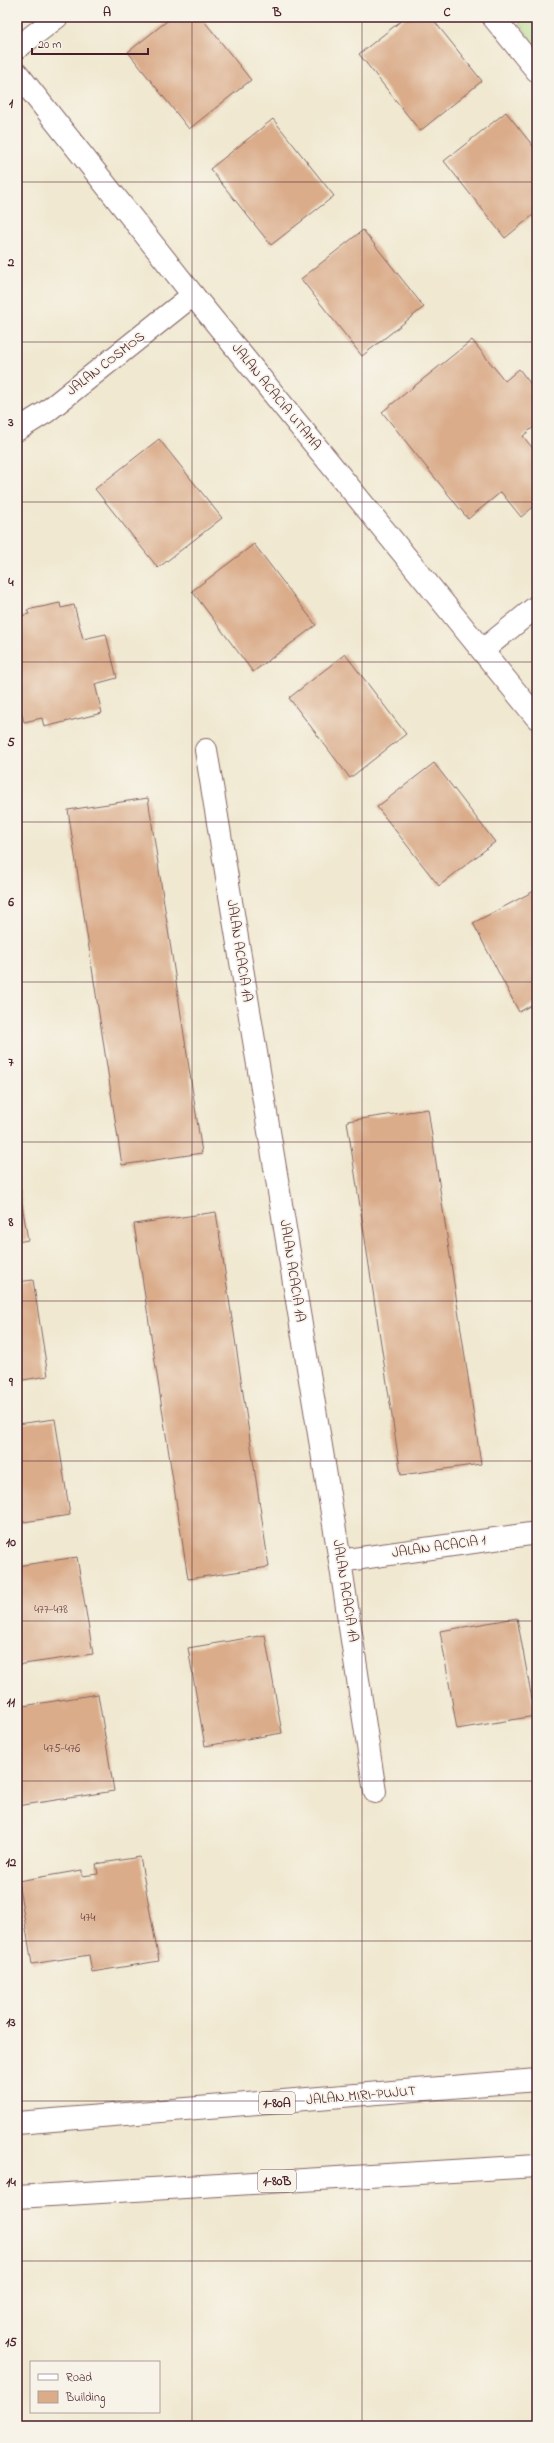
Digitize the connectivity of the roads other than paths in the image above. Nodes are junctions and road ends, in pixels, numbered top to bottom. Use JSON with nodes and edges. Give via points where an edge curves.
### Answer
{"nodes":[{"id":1,"x":57,"y":17,"type":"edge"},
{"id":2,"x":493,"y":17,"type":"edge"},
{"id":3,"x":17,"y":48,"type":"edge"},
{"id":4,"x":537,"y":71,"type":"edge"},
{"id":5,"x":17,"y":73,"type":"edge"},
{"id":6,"x":192,"y":295,"type":"junction"},
{"id":7,"x":17,"y":430,"type":"edge"},
{"id":8,"x":537,"y":606,"type":"edge"},
{"id":9,"x":483,"y":650,"type":"junction"},
{"id":10,"x":537,"y":718,"type":"edge"},
{"id":11,"x":206,"y":750,"type":"dead end"},
{"id":12,"x":537,"y":1533,"type":"edge"},
{"id":13,"x":340,"y":1561,"type":"junction"},
{"id":14,"x":375,"y":1792,"type":"dead end"},
{"id":15,"x":537,"y":2080,"type":"edge"},
{"id":16,"x":17,"y":2123,"type":"edge"},
{"id":17,"x":537,"y":2166,"type":"edge"},
{"id":18,"x":17,"y":2196,"type":"edge"}],
"edges":[{"from":1,"to":3,"type":"main road"},
{"from":2,"to":4,"type":"main road"},
{"from":5,"to":6,"type":"main road","name":"JALAN ACACIA UTAMA"},
{"from":6,"to":7,"type":"main road","name":"JALAN COSMOS","via":[[46,412]]},
{"from":6,"to":9,"type":"main road","name":"JALAN ACACIA UTAMA"},
{"from":8,"to":9,"type":"main road"},
{"from":9,"to":10,"type":"main road","name":"JALAN ACACIA UTAMA"},
{"from":11,"to":13,"type":"main road","name":"JALAN ACACIA 1A"},
{"from":12,"to":13,"type":"main road","name":"JALAN ACACIA 1"},
{"from":13,"to":14,"type":"main road","name":"JALAN ACACIA 1A"},
{"from":15,"to":16,"type":"main road","name":"JALAN MIRI-PUJUT","number":"1-80A"},
{"from":17,"to":18,"type":"main road","number":"1-80B"}]}
